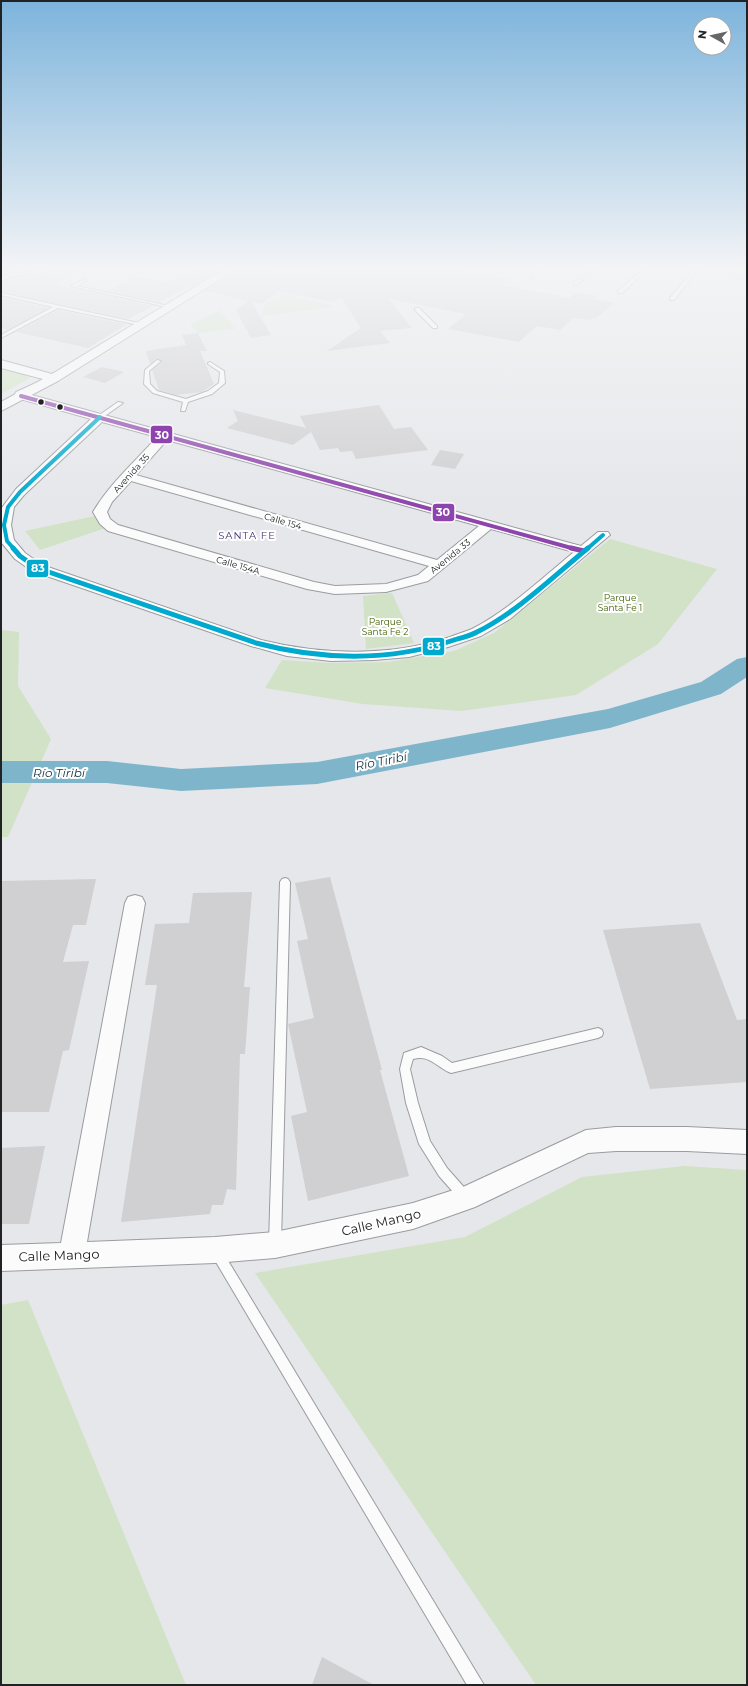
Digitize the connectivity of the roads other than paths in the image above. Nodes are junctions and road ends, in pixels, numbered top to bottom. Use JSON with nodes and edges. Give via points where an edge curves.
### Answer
{"nodes":[{"id":1,"x":98,"y":349,"type":"edge"},
{"id":2,"x":99,"y":349,"type":"edge"},
{"id":3,"x":159,"y":361,"type":"dead end"},
{"id":4,"x":210,"y":363,"type":"dead end"},
{"id":5,"x":1,"y":364,"type":"edge"},
{"id":6,"x":53,"y":376,"type":"junction"},
{"id":7,"x":21,"y":396,"type":"junction"},
{"id":8,"x":1,"y":397,"type":"edge"},
{"id":9,"x":186,"y":401,"type":"junction"},
{"id":10,"x":120,"y":403,"type":"dead end"},
{"id":11,"x":1,"y":407,"type":"edge"},
{"id":12,"x":183,"y":410,"type":"dead end"},
{"id":13,"x":100,"y":417,"type":"junction"},
{"id":14,"x":165,"y":435,"type":"junction"},
{"id":15,"x":127,"y":476,"type":"junction"},
{"id":16,"x":100,"y":512,"type":"joint"},
{"id":17,"x":488,"y":525,"type":"junction"},
{"id":18,"x":603,"y":535,"type":"dead end"},
{"id":19,"x":584,"y":551,"type":"junction"},
{"id":20,"x":439,"y":565,"type":"junction"},
{"id":21,"x":386,"y":588,"type":"joint"},
{"id":22,"x":285,"y":882,"type":"dead end"},
{"id":23,"x":135,"y":903,"type":"dead end"},
{"id":24,"x":598,"y":1033,"type":"dead end"},
{"id":25,"x":747,"y":1142,"type":"edge"},
{"id":26,"x":466,"y":1198,"type":"junction"},
{"id":27,"x":275,"y":1245,"type":"junction"},
{"id":28,"x":215,"y":1250,"type":"junction"},
{"id":29,"x":72,"y":1254,"type":"junction"},
{"id":30,"x":1,"y":1258,"type":"edge"},
{"id":31,"x":476,"y":1685,"type":"edge"}],
"edges":[{"from":1,"to":6,"type":"main road"},
{"from":2,"to":6,"type":"main road"},
{"from":3,"to":9,"type":"lane","via":[[147,370],[147,384],[155,392]]},
{"from":4,"to":9,"type":"lane","via":[[222,371],[222,383],[206,394]]},
{"from":5,"to":6,"type":"main road"},
{"from":6,"to":7,"type":"main road"},
{"from":6,"to":8,"type":"main road"},
{"from":7,"to":11,"type":"main road"},
{"from":7,"to":13,"type":"street"},
{"from":9,"to":12,"type":"lane"},
{"from":10,"to":13,"type":"lane"},
{"from":13,"to":14,"type":"street"},
{"from":13,"to":19,"type":"street","via":[[20,492],[8,507],[4,525],[7,541],[20,556],[37,568],[256,643],[287,651],[331,656],[409,652],[476,633],[505,616]]},
{"from":14,"to":15,"type":"street","name":"Avenida 35"},
{"from":14,"to":17,"type":"street"},
{"from":15,"to":16,"type":"street","name":"Avenida 35"},
{"from":15,"to":20,"type":"street","name":"Calle 154"},
{"from":16,"to":21,"type":"street","name":"Calle 154A","via":[[105,521],[114,528],[312,586],[335,590]]},
{"from":17,"to":19,"type":"street"},
{"from":17,"to":20,"type":"street","name":"Avenida 33"},
{"from":18,"to":19,"type":"street"},
{"from":20,"to":21,"type":"street","name":"Avenida 33","via":[[423,578]]},
{"from":22,"to":27,"type":"lane"},
{"from":23,"to":29,"type":"street"},
{"from":24,"to":26,"type":"lane","via":[[451,1068],[421,1052],[408,1056],[405,1069],[425,1144],[443,1172]]},
{"from":25,"to":26,"type":"street","name":"Calle Mango","via":[[679,1139],[616,1139],[586,1142]]},
{"from":26,"to":27,"type":"street","name":"Calle Mango","via":[[413,1216]]},
{"from":27,"to":28,"type":"street","name":"Calle Mango"},
{"from":28,"to":29,"type":"street","name":"Calle Mango"},
{"from":28,"to":31,"type":"lane"},
{"from":29,"to":30,"type":"street","name":"Calle Mango"}]}
